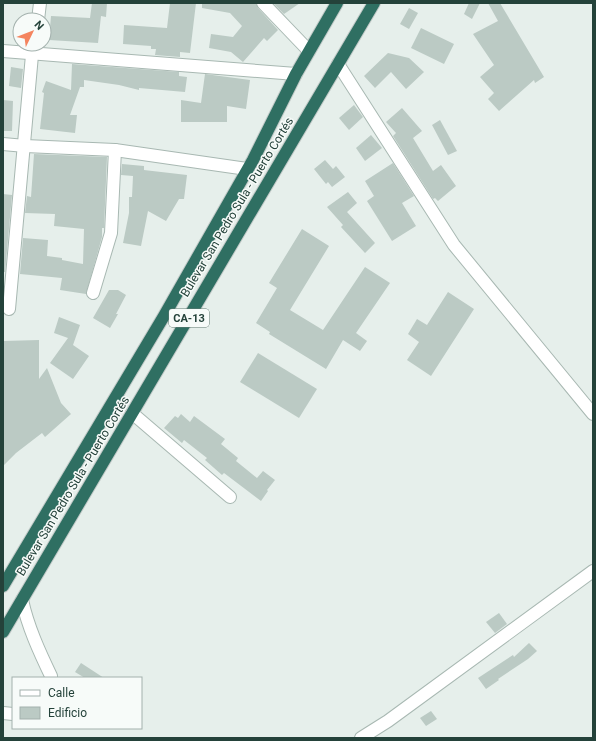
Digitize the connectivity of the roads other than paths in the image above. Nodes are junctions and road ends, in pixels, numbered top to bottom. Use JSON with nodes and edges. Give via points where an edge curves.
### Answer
{"nodes":[{"id":1,"x":263,"y":3,"type":"edge"},
{"id":2,"x":337,"y":3,"type":"edge"},
{"id":3,"x":374,"y":3,"type":"edge"},
{"id":4,"x":52,"y":51,"type":"edge"},
{"id":5,"x":309,"y":51,"type":"junction"},
{"id":6,"x":33,"y":52,"type":"edge"},
{"id":7,"x":338,"y":64,"type":"junction"},
{"id":8,"x":296,"y":74,"type":"junction"},
{"id":9,"x":3,"y":144,"type":"edge"},
{"id":10,"x":25,"y":146,"type":"junction"},
{"id":11,"x":115,"y":150,"type":"junction"},
{"id":12,"x":247,"y":169,"type":"junction"},
{"id":13,"x":93,"y":292,"type":"dead end"},
{"id":14,"x":9,"y":309,"type":"dead end"},
{"id":15,"x":132,"y":413,"type":"junction"},
{"id":16,"x":593,"y":414,"type":"edge"},
{"id":17,"x":230,"y":497,"type":"dead end"},
{"id":18,"x":593,"y":571,"type":"edge"},
{"id":19,"x":3,"y":586,"type":"edge"},
{"id":20,"x":22,"y":600,"type":"junction"},
{"id":21,"x":3,"y":632,"type":"edge"},
{"id":22,"x":51,"y":677,"type":"edge"},
{"id":23,"x":361,"y":738,"type":"edge"}],
"edges":[{"from":1,"to":5,"type":"street"},
{"from":2,"to":5,"type":"highway","name":"Bulevar San Pedro Sula - Puerto Cortés","number":"CA-13"},
{"from":3,"to":7,"type":"highway","name":"Bulevar San Pedro Sula - Puerto Cortés","number":"CA-13"},
{"from":4,"to":8,"type":"street"},
{"from":5,"to":8,"type":"highway","name":"Bulevar San Pedro Sula - Puerto Cortés","number":"CA-13"},
{"from":6,"to":10,"type":"street"},
{"from":7,"to":15,"type":"highway","name":"Bulevar San Pedro Sula - Puerto Cortés","number":"CA-13"},
{"from":7,"to":16,"type":"street","via":[[454,245]]},
{"from":8,"to":12,"type":"highway","name":"Bulevar San Pedro Sula - Puerto Cortés","number":"CA-13"},
{"from":9,"to":10,"type":"street"},
{"from":10,"to":11,"type":"street"},
{"from":10,"to":14,"type":"street"},
{"from":11,"to":12,"type":"street"},
{"from":11,"to":13,"type":"street","via":[[111,233]]},
{"from":12,"to":19,"type":"highway","name":"Bulevar San Pedro Sula - Puerto Cortés","number":"CA-13","via":[[164,316]]},
{"from":15,"to":17,"type":"street"},
{"from":15,"to":20,"type":"highway","name":"Bulevar San Pedro Sula - Puerto Cortés","number":"CA-13"},
{"from":18,"to":23,"type":"street"},
{"from":20,"to":21,"type":"highway","name":"Bulevar San Pedro Sula - Puerto Cortés","number":"CA-13"},
{"from":20,"to":22,"type":"street","via":[[36,645]]}]}
